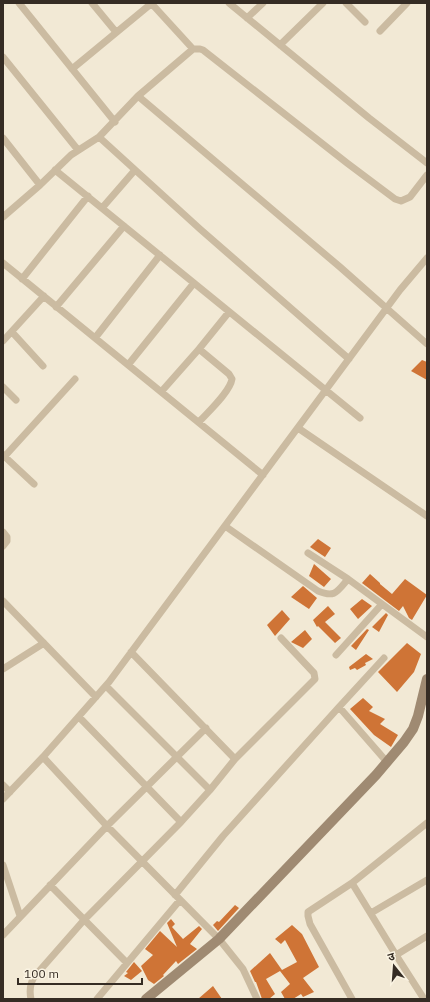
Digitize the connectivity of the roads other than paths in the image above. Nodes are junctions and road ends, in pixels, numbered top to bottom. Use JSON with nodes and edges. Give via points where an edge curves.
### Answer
{"nodes":[{"id":1,"x":19,"y":3,"type":"edge"},
{"id":2,"x":92,"y":3,"type":"edge"},
{"id":3,"x":151,"y":3,"type":"edge"},
{"id":4,"x":229,"y":3,"type":"edge"},
{"id":5,"x":263,"y":3,"type":"edge"},
{"id":6,"x":323,"y":3,"type":"edge"},
{"id":7,"x":346,"y":3,"type":"edge"},
{"id":8,"x":407,"y":3,"type":"edge"},
{"id":9,"x":247,"y":18,"type":"junction"},
{"id":10,"x":365,"y":22,"type":"dead end"},
{"id":11,"x":380,"y":31,"type":"dead end"},
{"id":12,"x":116,"y":32,"type":"junction"},
{"id":13,"x":280,"y":45,"type":"junction"},
{"id":14,"x":193,"y":49,"type":"junction"},
{"id":15,"x":3,"y":57,"type":"edge"},
{"id":16,"x":72,"y":69,"type":"junction"},
{"id":17,"x":138,"y":96,"type":"junction"},
{"id":18,"x":115,"y":122,"type":"junction"},
{"id":19,"x":99,"y":137,"type":"junction"},
{"id":20,"x":3,"y":138,"type":"edge"},
{"id":21,"x":78,"y":150,"type":"junction"},
{"id":22,"x":427,"y":163,"type":"edge"},
{"id":23,"x":55,"y":170,"type":"junction"},
{"id":24,"x":135,"y":170,"type":"junction"},
{"id":25,"x":427,"y":175,"type":"edge"},
{"id":26,"x":40,"y":184,"type":"junction"},
{"id":27,"x":88,"y":196,"type":"junction"},
{"id":28,"x":102,"y":208,"type":"junction"},
{"id":29,"x":3,"y":217,"type":"edge"},
{"id":30,"x":124,"y":226,"type":"junction"},
{"id":31,"x":160,"y":255,"type":"junction"},
{"id":32,"x":427,"y":258,"type":"edge"},
{"id":33,"x":3,"y":263,"type":"edge"},
{"id":34,"x":22,"y":279,"type":"junction"},
{"id":35,"x":194,"y":283,"type":"junction"},
{"id":36,"x":44,"y":296,"type":"junction"},
{"id":37,"x":56,"y":306,"type":"junction"},
{"id":38,"x":386,"y":309,"type":"junction"},
{"id":39,"x":229,"y":312,"type":"junction"},
{"id":40,"x":12,"y":332,"type":"junction"},
{"id":41,"x":95,"y":338,"type":"junction"},
{"id":42,"x":3,"y":341,"type":"edge"},
{"id":43,"x":427,"y":344,"type":"edge"},
{"id":44,"x":199,"y":349,"type":"junction"},
{"id":45,"x":349,"y":359,"type":"junction"},
{"id":46,"x":128,"y":365,"type":"junction"},
{"id":47,"x":44,"y":366,"type":"dead end"},
{"id":48,"x":75,"y":379,"type":"dead end"},
{"id":49,"x":3,"y":387,"type":"edge"},
{"id":50,"x":326,"y":391,"type":"junction"},
{"id":51,"x":161,"y":392,"type":"junction"},
{"id":52,"x":16,"y":400,"type":"dead end"},
{"id":53,"x":360,"y":418,"type":"dead end"},
{"id":54,"x":199,"y":422,"type":"junction"},
{"id":55,"x":298,"y":428,"type":"junction"},
{"id":56,"x":4,"y":455,"type":"edge"},
{"id":57,"x":263,"y":475,"type":"junction"},
{"id":58,"x":34,"y":484,"type":"dead end"},
{"id":59,"x":427,"y":516,"type":"edge"},
{"id":60,"x":225,"y":526,"type":"junction"},
{"id":61,"x":3,"y":532,"type":"edge"},
{"id":62,"x":3,"y":546,"type":"edge"},
{"id":63,"x":308,"y":553,"type":"dead end"},
{"id":64,"x":348,"y":579,"type":"junction"},
{"id":65,"x":3,"y":601,"type":"edge"},
{"id":66,"x":382,"y":604,"type":"junction"},
{"id":67,"x":427,"y":637,"type":"edge"},
{"id":68,"x":281,"y":638,"type":"dead end"},
{"id":69,"x":44,"y":643,"type":"junction"},
{"id":70,"x":131,"y":652,"type":"junction"},
{"id":71,"x":336,"y":655,"type":"dead end"},
{"id":72,"x":384,"y":658,"type":"dead end"},
{"id":73,"x":3,"y":669,"type":"edge"},
{"id":74,"x":427,"y":679,"type":"edge"},
{"id":75,"x":106,"y":686,"type":"junction"},
{"id":76,"x":96,"y":697,"type":"junction"},
{"id":77,"x":339,"y":707,"type":"junction"},
{"id":78,"x":79,"y":716,"type":"junction"},
{"id":79,"x":206,"y":728,"type":"junction"},
{"id":80,"x":43,"y":757,"type":"junction"},
{"id":81,"x":176,"y":757,"type":"junction"},
{"id":82,"x":235,"y":759,"type":"junction"},
{"id":83,"x":387,"y":762,"type":"junction"},
{"id":84,"x":3,"y":785,"type":"edge"},
{"id":85,"x":148,"y":787,"type":"junction"},
{"id":86,"x":210,"y":790,"type":"junction"},
{"id":87,"x":10,"y":792,"type":"junction"},
{"id":88,"x":3,"y":799,"type":"edge"},
{"id":89,"x":181,"y":822,"type":"junction"},
{"id":90,"x":427,"y":823,"type":"edge"},
{"id":91,"x":107,"y":826,"type":"junction"},
{"id":92,"x":143,"y":862,"type":"junction"},
{"id":93,"x":3,"y":865,"type":"edge"},
{"id":94,"x":427,"y":880,"type":"edge"},
{"id":95,"x":352,"y":883,"type":"junction"},
{"id":96,"x":50,"y":885,"type":"junction"},
{"id":97,"x":177,"y":897,"type":"junction"},
{"id":98,"x":371,"y":913,"type":"junction"},
{"id":99,"x":20,"y":916,"type":"junction"},
{"id":100,"x":84,"y":920,"type":"junction"},
{"id":101,"x":3,"y":934,"type":"edge"},
{"id":102,"x":427,"y":936,"type":"edge"},
{"id":103,"x":219,"y":939,"type":"junction"},
{"id":104,"x":396,"y":955,"type":"junction"},
{"id":105,"x":127,"y":963,"type":"junction"},
{"id":106,"x":31,"y":999,"type":"edge"},
{"id":107,"x":97,"y":999,"type":"edge"},
{"id":108,"x":146,"y":999,"type":"edge"},
{"id":109,"x":257,"y":999,"type":"edge"},
{"id":110,"x":352,"y":999,"type":"edge"},
{"id":111,"x":424,"y":999,"type":"edge"}],
"edges":[{"from":1,"to":16,"type":"street"},
{"from":2,"to":12,"type":"street"},
{"from":3,"to":12,"type":"street"},
{"from":3,"to":14,"type":"street"},
{"from":4,"to":9,"type":"street"},
{"from":5,"to":9,"type":"street"},
{"from":6,"to":13,"type":"street"},
{"from":7,"to":10,"type":"street"},
{"from":8,"to":11,"type":"street"},
{"from":9,"to":13,"type":"street"},
{"from":12,"to":16,"type":"street"},
{"from":13,"to":22,"type":"street"},
{"from":14,"to":17,"type":"street"},
{"from":14,"to":25,"type":"street","via":[[203,50],[395,199],[401,201],[410,197]]},
{"from":15,"to":21,"type":"street"},
{"from":16,"to":18,"type":"street"},
{"from":17,"to":18,"type":"street"},
{"from":17,"to":38,"type":"street"},
{"from":18,"to":19,"type":"street"},
{"from":19,"to":21,"type":"street"},
{"from":19,"to":24,"type":"street"},
{"from":20,"to":26,"type":"street"},
{"from":21,"to":23,"type":"street"},
{"from":23,"to":26,"type":"street"},
{"from":23,"to":27,"type":"street"},
{"from":24,"to":28,"type":"street"},
{"from":24,"to":45,"type":"street"},
{"from":26,"to":29,"type":"street"},
{"from":27,"to":28,"type":"street"},
{"from":27,"to":34,"type":"street"},
{"from":28,"to":30,"type":"street"},
{"from":30,"to":31,"type":"street"},
{"from":30,"to":37,"type":"street"},
{"from":31,"to":35,"type":"street"},
{"from":31,"to":41,"type":"street"},
{"from":32,"to":38,"type":"street"},
{"from":33,"to":34,"type":"street"},
{"from":34,"to":36,"type":"street"},
{"from":35,"to":39,"type":"street"},
{"from":35,"to":46,"type":"street"},
{"from":36,"to":37,"type":"street"},
{"from":36,"to":40,"type":"street"},
{"from":37,"to":41,"type":"street"},
{"from":38,"to":43,"type":"street"},
{"from":38,"to":45,"type":"street"},
{"from":39,"to":44,"type":"street"},
{"from":39,"to":50,"type":"street"},
{"from":40,"to":42,"type":"street"},
{"from":40,"to":47,"type":"street"},
{"from":41,"to":46,"type":"street"},
{"from":44,"to":51,"type":"street"},
{"from":44,"to":54,"type":"street","via":[[232,379],[224,393]]},
{"from":45,"to":50,"type":"street"},
{"from":46,"to":51,"type":"street"},
{"from":48,"to":56,"type":"street"},
{"from":49,"to":52,"type":"street"},
{"from":50,"to":53,"type":"street"},
{"from":50,"to":55,"type":"street"},
{"from":51,"to":54,"type":"street"},
{"from":54,"to":57,"type":"street"},
{"from":55,"to":57,"type":"street"},
{"from":55,"to":59,"type":"street"},
{"from":56,"to":58,"type":"street"},
{"from":57,"to":60,"type":"street"},
{"from":60,"to":64,"type":"street","via":[[318,591],[330,595],[338,591]]},
{"from":60,"to":70,"type":"street"},
{"from":61,"to":62,"type":"street","via":[[7,537]]},
{"from":63,"to":64,"type":"street"},
{"from":64,"to":66,"type":"street"},
{"from":65,"to":69,"type":"street"},
{"from":66,"to":67,"type":"street"},
{"from":66,"to":71,"type":"street"},
{"from":68,"to":82,"type":"street","via":[[314,673],[315,679]]},
{"from":69,"to":73,"type":"street"},
{"from":69,"to":76,"type":"street"},
{"from":70,"to":75,"type":"street"},
{"from":70,"to":79,"type":"street"},
{"from":72,"to":77,"type":"street"},
{"from":74,"to":83,"type":"street","via":[[413,728]]},
{"from":75,"to":76,"type":"street"},
{"from":75,"to":81,"type":"street"},
{"from":76,"to":78,"type":"street"},
{"from":77,"to":83,"type":"street"},
{"from":77,"to":97,"type":"street","via":[[223,836]]},
{"from":78,"to":80,"type":"street"},
{"from":78,"to":85,"type":"street"},
{"from":79,"to":81,"type":"street"},
{"from":79,"to":82,"type":"street"},
{"from":80,"to":87,"type":"street"},
{"from":80,"to":91,"type":"street"},
{"from":81,"to":85,"type":"street"},
{"from":81,"to":86,"type":"street"},
{"from":82,"to":86,"type":"street"},
{"from":83,"to":103,"type":"street"},
{"from":84,"to":87,"type":"street"},
{"from":85,"to":89,"type":"street"},
{"from":85,"to":91,"type":"street"},
{"from":86,"to":89,"type":"street"},
{"from":87,"to":88,"type":"street"},
{"from":89,"to":92,"type":"street"},
{"from":90,"to":95,"type":"street"},
{"from":91,"to":92,"type":"street"},
{"from":91,"to":96,"type":"street"},
{"from":92,"to":97,"type":"street"},
{"from":92,"to":100,"type":"street"},
{"from":93,"to":99,"type":"street"},
{"from":94,"to":98,"type":"street"},
{"from":95,"to":98,"type":"street"},
{"from":95,"to":110,"type":"street","via":[[309,910],[308,914],[310,924]]},
{"from":96,"to":99,"type":"street"},
{"from":96,"to":100,"type":"street"},
{"from":97,"to":103,"type":"street"},
{"from":97,"to":105,"type":"street"},
{"from":98,"to":104,"type":"street"},
{"from":99,"to":101,"type":"street"},
{"from":100,"to":105,"type":"street"},
{"from":100,"to":106,"type":"street","via":[[34,977],[29,989]]},
{"from":102,"to":104,"type":"street"},
{"from":103,"to":108,"type":"street"},
{"from":103,"to":109,"type":"street","via":[[243,969]]},
{"from":104,"to":111,"type":"street"},
{"from":105,"to":107,"type":"street"}]}
